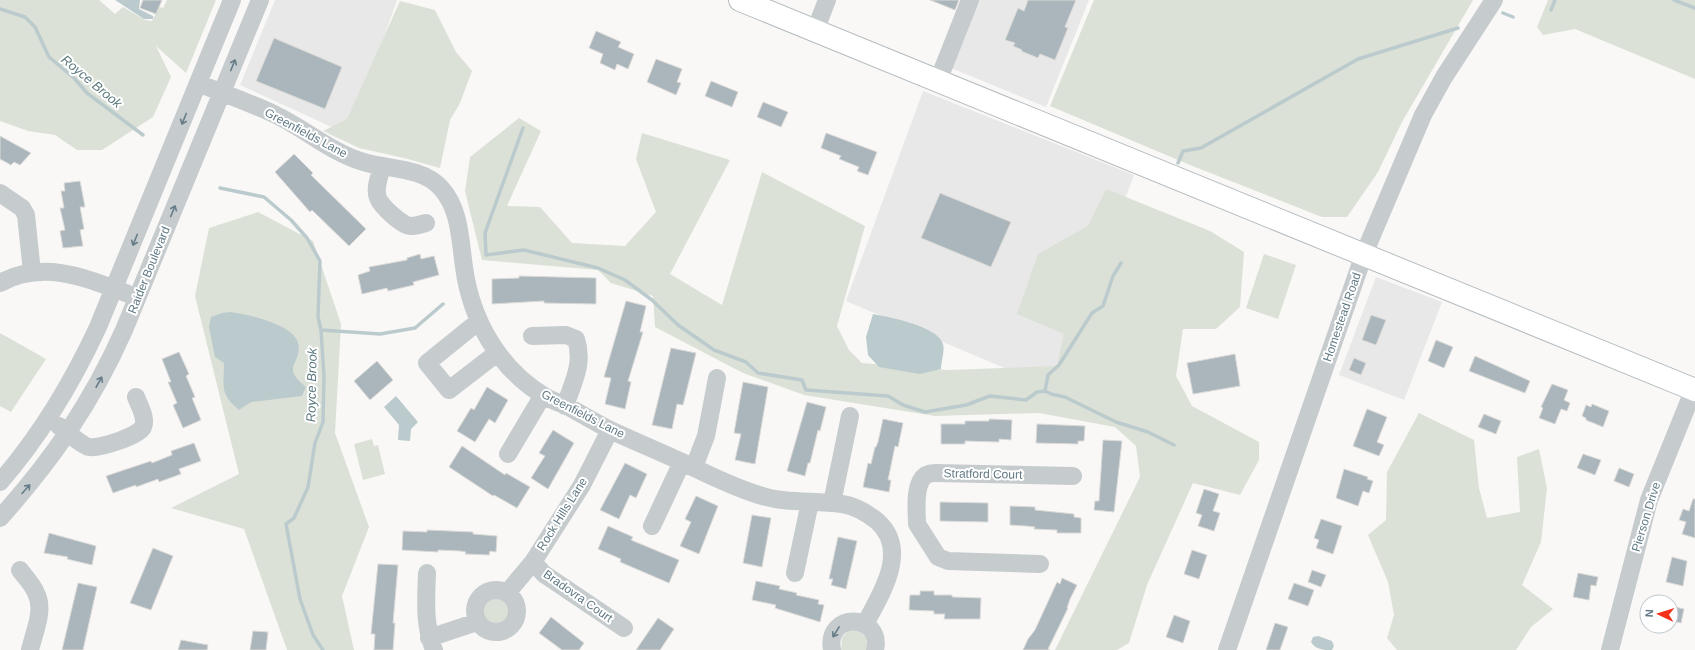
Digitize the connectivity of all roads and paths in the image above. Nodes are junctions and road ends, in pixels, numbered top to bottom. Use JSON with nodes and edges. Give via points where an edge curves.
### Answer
{"nodes":[{"id":1,"x":232,"y":0,"type":"edge"},
{"id":2,"x":740,"y":0,"type":"edge"},
{"id":3,"x":828,"y":0,"type":"edge"},
{"id":4,"x":970,"y":0,"type":"edge"},
{"id":5,"x":1494,"y":0,"type":"edge"},
{"id":6,"x":253,"y":2,"type":"edge"},
{"id":7,"x":815,"y":31,"type":"junction"},
{"id":8,"x":938,"y":81,"type":"junction"},
{"id":9,"x":198,"y":83,"type":"junction"},
{"id":10,"x":221,"y":93,"type":"junction"},
{"id":11,"x":382,"y":166,"type":"junction"},
{"id":12,"x":0,"y":193,"type":"edge"},
{"id":13,"x":426,"y":223,"type":"dead end"},
{"id":14,"x":1364,"y":254,"type":"junction"},
{"id":15,"x":32,"y":272,"type":"junction"},
{"id":16,"x":0,"y":283,"type":"edge"},
{"id":17,"x":115,"y":289,"type":"junction"},
{"id":18,"x":138,"y":298,"type":"junction"},
{"id":19,"x":479,"y":321,"type":"junction"},
{"id":20,"x":532,"y":336,"type":"dead end"},
{"id":21,"x":497,"y":353,"type":"junction"},
{"id":22,"x":717,"y":378,"type":"dead end"},
{"id":23,"x":1695,"y":389,"type":"edge"},
{"id":24,"x":543,"y":395,"type":"junction"},
{"id":25,"x":136,"y":397,"type":"dead end"},
{"id":26,"x":565,"y":406,"type":"junction"},
{"id":27,"x":850,"y":416,"type":"dead end"},
{"id":28,"x":48,"y":419,"type":"junction"},
{"id":29,"x":610,"y":430,"type":"junction"},
{"id":30,"x":68,"y":432,"type":"junction"},
{"id":31,"x":508,"y":454,"type":"dead end"},
{"id":32,"x":688,"y":465,"type":"junction"},
{"id":33,"x":1073,"y":476,"type":"dead end"},
{"id":34,"x":0,"y":482,"type":"edge"},
{"id":35,"x":810,"y":502,"type":"junction"},
{"id":36,"x":832,"y":503,"type":"junction"},
{"id":37,"x":0,"y":518,"type":"edge"},
{"id":38,"x":917,"y":524,"type":"junction"},
{"id":39,"x":652,"y":526,"type":"dead end"},
{"id":40,"x":889,"y":536,"type":"junction"},
{"id":41,"x":533,"y":562,"type":"junction"},
{"id":42,"x":1040,"y":564,"type":"dead end"},
{"id":43,"x":20,"y":570,"type":"dead end"},
{"id":44,"x":427,"y":573,"type":"dead end"},
{"id":45,"x":795,"y":573,"type":"dead end"},
{"id":46,"x":507,"y":593,"type":"junction"},
{"id":47,"x":477,"y":622,"type":"junction"},
{"id":48,"x":865,"y":624,"type":"junction"},
{"id":49,"x":624,"y":628,"type":"dead end"},
{"id":50,"x":432,"y":644,"type":"edge"},
{"id":51,"x":30,"y":650,"type":"edge"},
{"id":52,"x":832,"y":650,"type":"edge"},
{"id":53,"x":875,"y":650,"type":"edge"},
{"id":54,"x":1226,"y":650,"type":"edge"},
{"id":55,"x":1610,"y":650,"type":"edge"}],
"edges":[{"from":1,"to":9,"type":"street","name":"Raider Boulevard"},
{"from":2,"to":7,"type":"main road"},
{"from":3,"to":7,"type":"street"},
{"from":4,"to":8,"type":"street"},
{"from":5,"to":14,"type":"street","name":"Homestead Road","via":[[1423,114]]},
{"from":10,"to":6,"type":"street","name":"Raider Boulevard","one_way":true},
{"from":7,"to":8,"type":"main road"},
{"from":8,"to":14,"type":"main road"},
{"from":9,"to":10,"type":"street","name":"Greenfields Lane"},
{"from":9,"to":17,"type":"street","name":"Raider Boulevard","one_way":true},
{"from":10,"to":11,"type":"street","name":"Greenfields Lane","via":[[276,115],[346,156]]},
{"from":18,"to":10,"type":"street","name":"Raider Boulevard","one_way":true},
{"from":11,"to":13,"type":"street","via":[[377,189],[378,198],[383,206],[403,225]]},
{"from":11,"to":19,"type":"street","name":"Greenfields Lane","via":[[428,178],[440,186],[452,202],[458,223],[466,281]]},
{"from":12,"to":15,"type":"street","via":[[22,208],[26,215]]},
{"from":14,"to":23,"type":"main road"},
{"from":14,"to":54,"type":"street","name":"Homestead Road"},
{"from":15,"to":16,"type":"street"},
{"from":15,"to":17,"type":"street","via":[[55,271],[81,276]]},
{"from":17,"to":18,"type":"street"},
{"from":17,"to":28,"type":"street","name":"Raider Boulevard","via":[[84,357]]},
{"from":30,"to":18,"type":"street","name":"Raider Boulevard","one_way":true,"via":[[103,375]]},
{"from":19,"to":21,"type":"street","name":"Greenfields Lane"},
{"from":19,"to":21,"type":"street","via":[[427,363],[449,390]]},
{"from":20,"to":26,"type":"street","via":[[566,335],[576,339],[580,351],[576,376]]},
{"from":21,"to":24,"type":"street","name":"Greenfields Lane"},
{"from":22,"to":32,"type":"street","via":[[706,436]]},
{"from":23,"to":55,"type":"street","name":"Pierson Drive","via":[[1648,500]]},
{"from":24,"to":26,"type":"street","name":"Greenfields Lane"},
{"from":24,"to":31,"type":"street"},
{"from":25,"to":30,"type":"street","via":[[144,420],[143,427],[138,432],[103,446],[89,447]]},
{"from":26,"to":29,"type":"street","name":"Greenfields Lane"},
{"from":27,"to":36,"type":"street"},
{"from":28,"to":30,"type":"street"},
{"from":28,"to":34,"type":"street","name":"Raider Boulevard"},
{"from":29,"to":32,"type":"street","name":"Greenfields Lane"},
{"from":29,"to":41,"type":"street","name":"Rock Hills Lane","via":[[582,485]]},
{"from":37,"to":30,"type":"street","name":"Raider Boulevard","one_way":true,"via":[[35,479]]},
{"from":32,"to":35,"type":"street","name":"Greenfields Lane","via":[[736,488],[761,496],[783,501]]},
{"from":32,"to":39,"type":"street"},
{"from":33,"to":38,"type":"street","name":"Stratford Court","via":[[935,473],[926,476],[920,482]]},
{"from":35,"to":36,"type":"street","name":"Greenfields Lane"},
{"from":35,"to":45,"type":"street"},
{"from":36,"to":40,"type":"street","name":"Greenfields Lane","via":[[854,507],[868,514]]},
{"from":38,"to":40,"type":"street"},
{"from":38,"to":42,"type":"street","via":[[938,557],[948,561]]},
{"from":40,"to":48,"type":"street","via":[[891,571],[887,584]]},
{"from":41,"to":46,"type":"street","name":"Rock Hills Lane"},
{"from":41,"to":49,"type":"street","name":"Bradovra Court","via":[[544,574]]},
{"from":43,"to":51,"type":"street","via":[[36,592],[40,609]]},
{"from":44,"to":50,"type":"street","via":[[426,614]]},
{"from":46,"to":47,"type":"street","via":[[491,590],[480,597],[474,609]]},
{"from":46,"to":47,"type":"street","via":[[514,600],[516,608],[514,622],[509,627],[503,631],[488,631]]},
{"from":47,"to":50,"type":"street"},
{"from":48,"to":52,"type":"street","one_way":true,"via":[[850,621],[837,628],[831,642]]},
{"from":48,"to":53,"type":"street","via":[[875,635]]}]}
